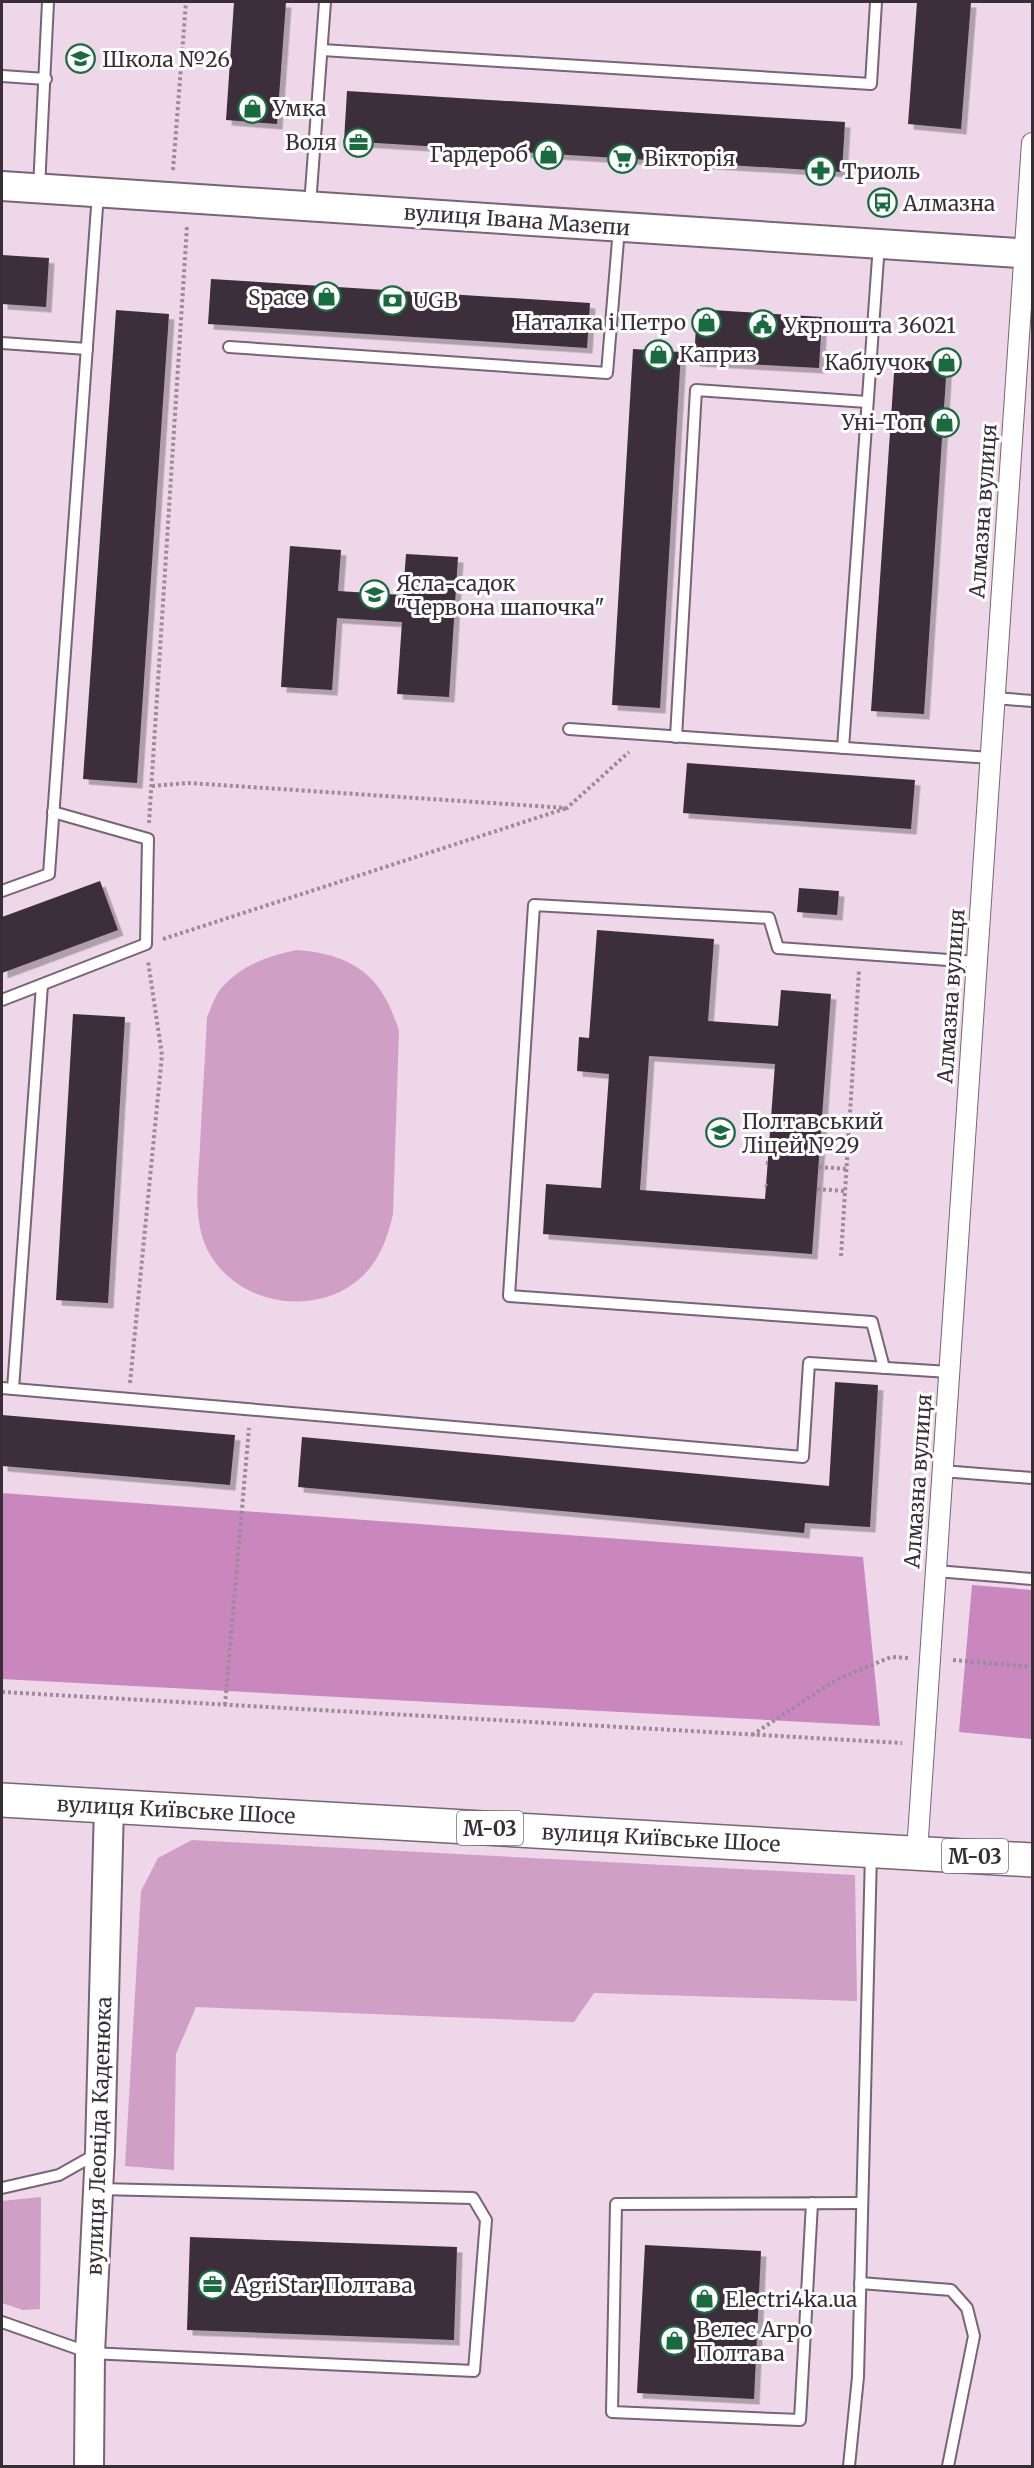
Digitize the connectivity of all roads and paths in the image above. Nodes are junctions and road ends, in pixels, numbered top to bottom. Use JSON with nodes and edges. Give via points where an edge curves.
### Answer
{"nodes":[{"id":1,"x":48,"y":2,"type":"edge"},
{"id":2,"x":186,"y":2,"type":"edge"},
{"id":3,"x":326,"y":2,"type":"edge"},
{"id":4,"x":876,"y":2,"type":"edge"},
{"id":5,"x":322,"y":50,"type":"junction"},
{"id":6,"x":2,"y":76,"type":"edge"},
{"id":7,"x":46,"y":79,"type":"junction"},
{"id":8,"x":1032,"y":143,"type":"edge"},
{"id":9,"x":2,"y":186,"type":"edge"},
{"id":10,"x":39,"y":189,"type":"junction"},
{"id":11,"x":98,"y":193,"type":"junction"},
{"id":12,"x":180,"y":198,"type":"junction"},
{"id":13,"x":310,"y":207,"type":"junction"},
{"id":14,"x":619,"y":227,"type":"junction"},
{"id":15,"x":879,"y":244,"type":"junction"},
{"id":16,"x":1029,"y":254,"type":"edge"},
{"id":17,"x":2,"y":343,"type":"edge"},
{"id":18,"x":229,"y":347,"type":"dead end"},
{"id":19,"x":87,"y":349,"type":"junction"},
{"id":20,"x":867,"y":402,"type":"junction"},
{"id":21,"x":995,"y":698,"type":"junction"},
{"id":22,"x":1032,"y":701,"type":"edge"},
{"id":23,"x":569,"y":729,"type":"dead end"},
{"id":24,"x":648,"y":734,"type":"junction"},
{"id":25,"x":676,"y":736,"type":"junction"},
{"id":26,"x":843,"y":748,"type":"junction"},
{"id":27,"x":991,"y":758,"type":"junction"},
{"id":28,"x":152,"y":786,"type":"junction"},
{"id":29,"x":567,"y":808,"type":"junction"},
{"id":30,"x":53,"y":812,"type":"junction"},
{"id":31,"x":148,"y":839,"type":"junction"},
{"id":32,"x":2,"y":891,"type":"edge"},
{"id":33,"x":146,"y":944,"type":"junction"},
{"id":34,"x":860,"y":954,"type":"junction"},
{"id":35,"x":977,"y":962,"type":"junction"},
{"id":36,"x":42,"y":985,"type":"junction"},
{"id":37,"x":2,"y":1000,"type":"edge"},
{"id":38,"x":822,"y":1119,"type":"dead end"},
{"id":39,"x":850,"y":1121,"type":"junction"},
{"id":40,"x":820,"y":1147,"type":"dead end"},
{"id":41,"x":848,"y":1148,"type":"junction"},
{"id":42,"x":819,"y":1167,"type":"dead end"},
{"id":43,"x":847,"y":1169,"type":"junction"},
{"id":44,"x":817,"y":1189,"type":"dead end"},
{"id":45,"x":845,"y":1191,"type":"junction"},
{"id":46,"x":841,"y":1256,"type":"dead end"},
{"id":47,"x":884,"y":1368,"type":"junction"},
{"id":48,"x":949,"y":1372,"type":"junction"},
{"id":49,"x":7,"y":1388,"type":"edge"},
{"id":50,"x":128,"y":1398,"type":"junction"},
{"id":51,"x":250,"y":1409,"type":"junction"},
{"id":52,"x":942,"y":1471,"type":"junction"},
{"id":53,"x":1032,"y":1478,"type":"edge"},
{"id":54,"x":936,"y":1571,"type":"junction"},
{"id":55,"x":1032,"y":1579,"type":"edge"},
{"id":56,"x":891,"y":1657,"type":"dead end"},
{"id":57,"x":930,"y":1659,"type":"junction"},
{"id":58,"x":1032,"y":1667,"type":"edge"},
{"id":59,"x":2,"y":1692,"type":"edge"},
{"id":60,"x":225,"y":1705,"type":"junction"},
{"id":61,"x":752,"y":1735,"type":"junction"},
{"id":62,"x":924,"y":1744,"type":"junction"},
{"id":63,"x":2,"y":1800,"type":"edge"},
{"id":64,"x":109,"y":1806,"type":"junction"},
{"id":65,"x":872,"y":1850,"type":"junction"},
{"id":66,"x":916,"y":1852,"type":"junction"},
{"id":67,"x":1032,"y":1860,"type":"edge"},
{"id":68,"x":100,"y":2151,"type":"junction"},
{"id":69,"x":2,"y":2188,"type":"edge"},
{"id":70,"x":98,"y":2188,"type":"junction"},
{"id":71,"x":812,"y":2203,"type":"junction"},
{"id":72,"x":862,"y":2203,"type":"junction"},
{"id":73,"x":860,"y":2283,"type":"junction"},
{"id":74,"x":2,"y":2322,"type":"edge"},
{"id":75,"x":90,"y":2353,"type":"junction"},
{"id":76,"x":90,"y":2466,"type":"edge"},
{"id":77,"x":849,"y":2466,"type":"edge"},
{"id":78,"x":948,"y":2466,"type":"edge"}],
"edges":[{"from":1,"to":7,"type":"lane"},
{"from":2,"to":12,"type":"path"},
{"from":3,"to":5,"type":"lane"},
{"from":4,"to":5,"type":"lane","via":[[871,84]]},
{"from":5,"to":13,"type":"lane"},
{"from":6,"to":7,"type":"lane"},
{"from":7,"to":10,"type":"lane"},
{"from":8,"to":16,"type":"street","name":"Алмазна вулиця"},
{"from":9,"to":10,"type":"main road","name":"вулиця Івана Мазепи"},
{"from":10,"to":11,"type":"main road","name":"вулиця Івана Мазепи"},
{"from":11,"to":12,"type":"main road","name":"вулиця Івана Мазепи"},
{"from":11,"to":19,"type":"lane"},
{"from":12,"to":13,"type":"main road","name":"вулиця Івана Мазепи"},
{"from":12,"to":28,"type":"path"},
{"from":13,"to":14,"type":"main road","name":"вулиця Івана Мазепи"},
{"from":14,"to":15,"type":"main road","name":"вулиця Івана Мазепи"},
{"from":14,"to":18,"type":"lane","via":[[607,373]]},
{"from":15,"to":16,"type":"main road","name":"вулиця Івана Мазепи"},
{"from":15,"to":20,"type":"lane"},
{"from":16,"to":21,"type":"street","name":"Алмазна вулиця"},
{"from":17,"to":19,"type":"lane"},
{"from":19,"to":30,"type":"lane"},
{"from":20,"to":25,"type":"lane","via":[[696,390]]},
{"from":20,"to":26,"type":"lane"},
{"from":21,"to":22,"type":"lane"},
{"from":21,"to":27,"type":"street","name":"Алмазна вулиця"},
{"from":23,"to":24,"type":"lane"},
{"from":24,"to":25,"type":"lane"},
{"from":24,"to":29,"type":"path"},
{"from":25,"to":26,"type":"lane"},
{"from":26,"to":27,"type":"lane"},
{"from":27,"to":35,"type":"street","name":"Алмазна вулиця"},
{"from":28,"to":29,"type":"path","via":[[189,783]]},
{"from":28,"to":31,"type":"path"},
{"from":29,"to":33,"type":"path"},
{"from":30,"to":31,"type":"lane"},
{"from":30,"to":32,"type":"lane","via":[[49,874]]},
{"from":31,"to":33,"type":"lane"},
{"from":33,"to":36,"type":"lane"},
{"from":33,"to":50,"type":"path","via":[[162,1055]]},
{"from":34,"to":35,"type":"lane"},
{"from":34,"to":39,"type":"path"},
{"from":34,"to":47,"type":"lane","via":[[777,948],[768,918],[534,905],[509,1296],[872,1322]]},
{"from":35,"to":48,"type":"street","name":"Алмазна вулиця"},
{"from":36,"to":37,"type":"lane"},
{"from":36,"to":49,"type":"lane"},
{"from":38,"to":39,"type":"path"},
{"from":39,"to":41,"type":"path"},
{"from":40,"to":41,"type":"path"},
{"from":41,"to":43,"type":"path"},
{"from":42,"to":43,"type":"path"},
{"from":43,"to":45,"type":"path"},
{"from":44,"to":45,"type":"path"},
{"from":45,"to":46,"type":"path"},
{"from":47,"to":48,"type":"lane"},
{"from":47,"to":51,"type":"lane","via":[[809,1363],[803,1457]]},
{"from":48,"to":52,"type":"street","name":"Алмазна вулиця"},
{"from":49,"to":50,"type":"lane"},
{"from":50,"to":51,"type":"lane"},
{"from":51,"to":60,"type":"path"},
{"from":52,"to":53,"type":"lane"},
{"from":52,"to":54,"type":"street","name":"Алмазна вулиця"},
{"from":54,"to":55,"type":"lane"},
{"from":54,"to":57,"type":"street","name":"Алмазна вулиця"},
{"from":56,"to":61,"type":"path","via":[[836,1680]]},
{"from":57,"to":58,"type":"path"},
{"from":57,"to":62,"type":"street","name":"Алмазна вулиця"},
{"from":59,"to":60,"type":"path"},
{"from":60,"to":61,"type":"path"},
{"from":61,"to":62,"type":"path"},
{"from":62,"to":66,"type":"street","name":"Алмазна вулиця"},
{"from":63,"to":64,"type":"highway","name":"вулиця Київське Шосе","number":"М-03"},
{"from":64,"to":65,"type":"highway","name":"вулиця Київське Шосе","number":"М-03"},
{"from":64,"to":68,"type":"main road","name":"вулиця Леоніда Каденюка"},
{"from":65,"to":66,"type":"highway","name":"вулиця Київське Шосе","number":"М-03"},
{"from":65,"to":72,"type":"lane"},
{"from":66,"to":67,"type":"highway","name":"вулиця Київське Шосе","number":"М-03"},
{"from":68,"to":69,"type":"lane","via":[[59,2175]]},
{"from":68,"to":70,"type":"main road","name":"вулиця Леоніда Каденюка"},
{"from":70,"to":75,"type":"main road","name":"вулиця Леоніда Каденюка"},
{"from":70,"to":75,"type":"lane","via":[[473,2199],[486,2220],[474,2371]]},
{"from":71,"to":71,"type":"lane","via":[[616,2204],[612,2412],[800,2420]]},
{"from":71,"to":72,"type":"lane"},
{"from":72,"to":73,"type":"lane"},
{"from":73,"to":77,"type":"lane","via":[[858,2377]]},
{"from":73,"to":78,"type":"lane","via":[[951,2290],[968,2308],[974,2336]]},
{"from":74,"to":75,"type":"lane"},
{"from":75,"to":76,"type":"main road","name":"вулиця Леоніда Каденюка"}]}
